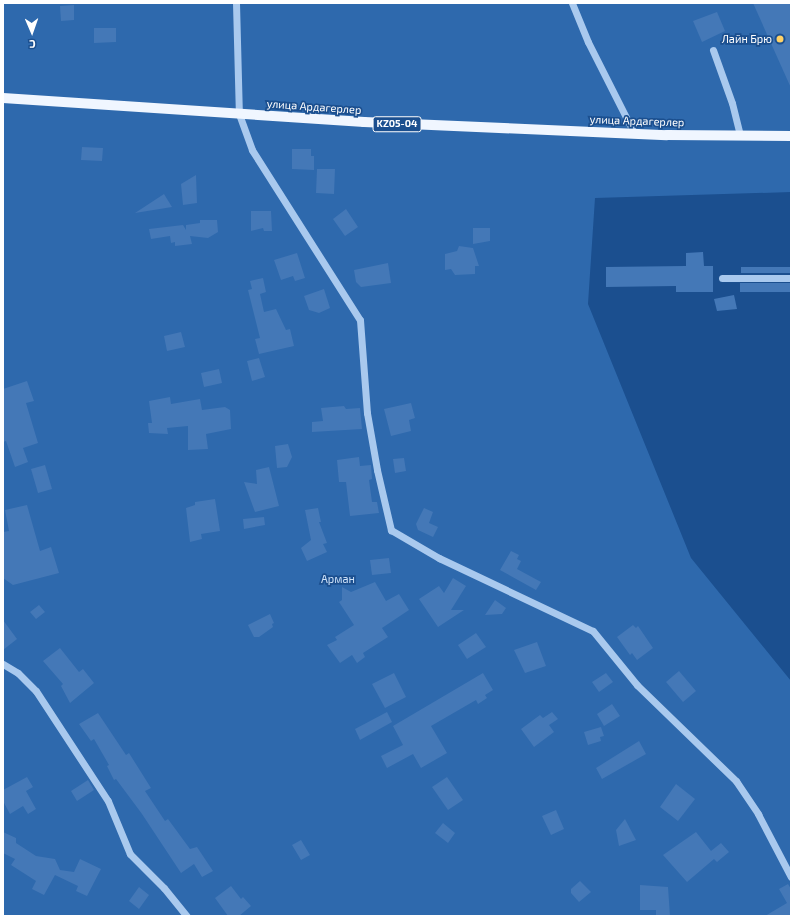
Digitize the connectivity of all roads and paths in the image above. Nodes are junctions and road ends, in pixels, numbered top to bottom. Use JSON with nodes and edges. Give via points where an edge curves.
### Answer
{"nodes":[{"id":1,"x":236,"y":3,"type":"edge"},
{"id":2,"x":572,"y":3,"type":"edge"},
{"id":3,"x":713,"y":50,"type":"dead end"},
{"id":4,"x":3,"y":98,"type":"edge"},
{"id":5,"x":239,"y":114,"type":"junction"},
{"id":6,"x":634,"y":133,"type":"junction"},
{"id":7,"x":740,"y":136,"type":"junction"},
{"id":8,"x":791,"y":136,"type":"edge"},
{"id":9,"x":722,"y":278,"type":"dead end"},
{"id":10,"x":791,"y":278,"type":"edge"},
{"id":11,"x":3,"y":664,"type":"edge"},
{"id":12,"x":791,"y":877,"type":"edge"},
{"id":13,"x":187,"y":916,"type":"edge"}],
"edges":[{"from":1,"to":5,"type":"street"},
{"from":2,"to":6,"type":"street","via":[[588,42]]},
{"from":3,"to":7,"type":"street","via":[[732,103]]},
{"from":4,"to":5,"type":"main road","name":"улица Ардагерлер","number":"KZ05-04"},
{"from":5,"to":6,"type":"main road","name":"улица Ардагерлер","number":"KZ05-04"},
{"from":5,"to":12,"type":"street","via":[[252,150],[360,320],[367,413],[391,530],[439,558],[593,631],[637,685],[736,781],[758,814]]},
{"from":6,"to":7,"type":"main road","name":"улица Ардагерлер","number":"KZ05-04"},
{"from":7,"to":8,"type":"main road","name":"улица Ардагерлер","number":"KZ05-04"},
{"from":9,"to":10,"type":"street"},
{"from":11,"to":13,"type":"street","via":[[18,673],[36,691],[108,801],[130,854],[164,888]]}]}
